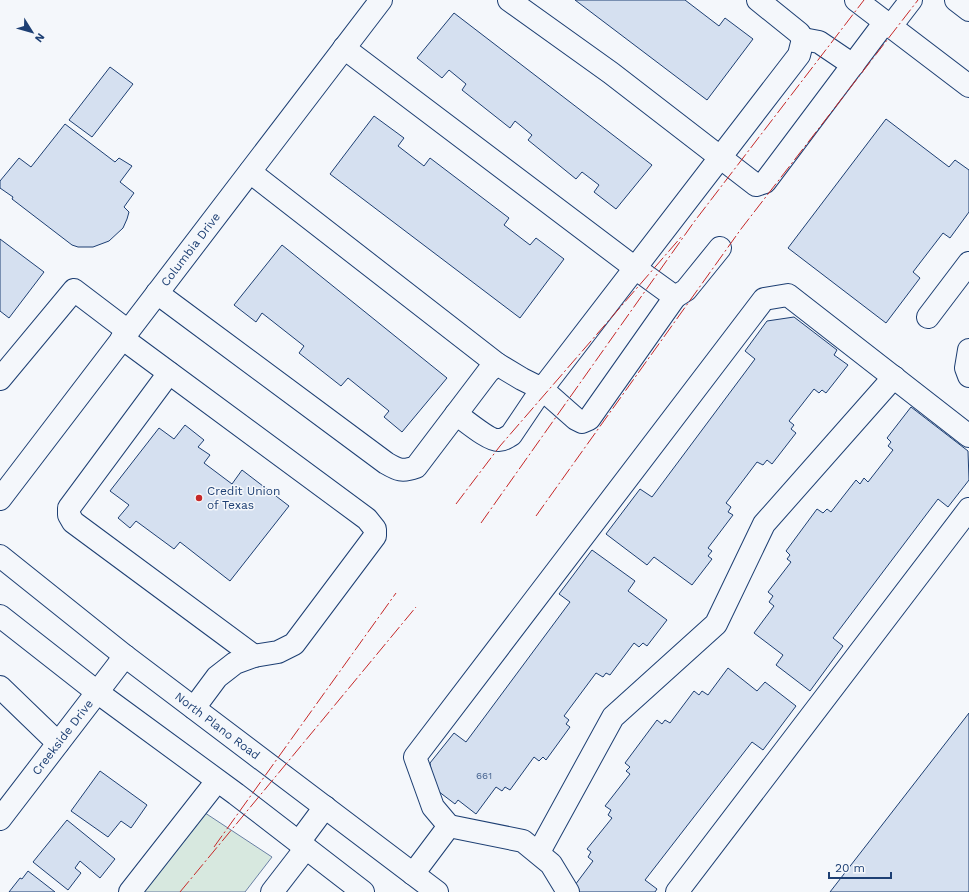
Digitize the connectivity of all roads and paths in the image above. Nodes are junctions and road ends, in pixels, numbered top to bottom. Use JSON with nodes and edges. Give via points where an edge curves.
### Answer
{"nodes":[{"id":1,"x":381,"y":0,"type":"edge"},
{"id":2,"x":509,"y":0,"type":"edge"},
{"id":3,"x":758,"y":0,"type":"edge"},
{"id":4,"x":856,"y":0,"type":"edge"},
{"id":5,"x":911,"y":0,"type":"edge"},
{"id":6,"x":956,"y":0,"type":"edge"},
{"id":7,"x":969,"y":10,"type":"edge"},
{"id":8,"x":888,"y":24,"type":"junction"},
{"id":9,"x":803,"y":40,"type":"junction"},
{"id":10,"x":344,"y":48,"type":"junction"},
{"id":11,"x":853,"y":65,"type":"junction"},
{"id":12,"x":969,"y":86,"type":"edge"},
{"id":13,"x":720,"y":157,"type":"junction"},
{"id":14,"x":250,"y":172,"type":"junction"},
{"id":15,"x":720,"y":248,"type":"dead end"},
{"id":16,"x":969,"y":263,"type":"edge"},
{"id":17,"x":635,"y":268,"type":"junction"},
{"id":18,"x":157,"y":294,"type":"junction"},
{"id":19,"x":675,"y":297,"type":"junction"},
{"id":20,"x":928,"y":317,"type":"dead end"},
{"id":21,"x":125,"y":335,"type":"junction"},
{"id":22,"x":969,"y":350,"type":"edge"},
{"id":23,"x":497,"y":364,"type":"junction"},
{"id":24,"x":169,"y":373,"type":"junction"},
{"id":25,"x":969,"y":376,"type":"edge"},
{"id":26,"x":894,"y":378,"type":"junction"},
{"id":27,"x":0,"y":379,"type":"edge"},
{"id":28,"x":542,"y":389,"type":"junction"},
{"id":29,"x":456,"y":414,"type":"junction"},
{"id":30,"x":969,"y":436,"type":"edge"},
{"id":31,"x":0,"y":498,"type":"edge"},
{"id":32,"x":969,"y":509,"type":"edge"},
{"id":33,"x":0,"y":556,"type":"edge"},
{"id":34,"x":0,"y":616,"type":"edge"},
{"id":35,"x":125,"y":656,"type":"junction"},
{"id":36,"x":254,"y":656,"type":"junction"},
{"id":37,"x":0,"y":687,"type":"edge"},
{"id":38,"x":97,"y":692,"type":"junction"},
{"id":39,"x":194,"y":708,"type":"junction"},
{"id":40,"x":58,"y":743,"type":"junction"},
{"id":41,"x":217,"y":781,"type":"junction"},
{"id":42,"x":325,"y":807,"type":"junction"},
{"id":43,"x":0,"y":819,"type":"edge"},
{"id":44,"x":449,"y":826,"type":"junction"},
{"id":45,"x":302,"y":845,"type":"junction"},
{"id":46,"x":539,"y":852,"type":"junction"},
{"id":47,"x":413,"y":874,"type":"junction"},
{"id":48,"x":130,"y":892,"type":"edge"},
{"id":49,"x":272,"y":892,"type":"edge"},
{"id":50,"x":363,"y":892,"type":"edge"},
{"id":51,"x":437,"y":892,"type":"edge"},
{"id":52,"x":568,"y":892,"type":"edge"},
{"id":53,"x":678,"y":892,"type":"edge"}],
"edges":[{"from":1,"to":10,"type":"main road","name":"Columbia Drive"},
{"from":2,"to":13,"type":"main road","via":[[611,73]]},
{"from":3,"to":9,"type":"main road","via":[[800,33]]},
{"from":4,"to":8,"type":"main road"},
{"from":5,"to":8,"type":"main road"},
{"from":6,"to":7,"type":"main road"},
{"from":8,"to":11,"type":"main road"},
{"from":8,"to":12,"type":"main road"},
{"from":9,"to":11,"type":"main road","via":[[819,42]]},
{"from":9,"to":13,"type":"main road","via":[[800,55]]},
{"from":10,"to":14,"type":"main road","name":"Columbia Drive"},
{"from":10,"to":17,"type":"main road"},
{"from":11,"to":13,"type":"main road","via":[[764,182],[756,185]]},
{"from":13,"to":17,"type":"main road"},
{"from":14,"to":18,"type":"main road","name":"Columbia Drive"},
{"from":14,"to":23,"type":"main road"},
{"from":15,"to":19,"type":"main road","via":[[686,290]]},
{"from":16,"to":20,"type":"main road"},
{"from":17,"to":19,"type":"main road"},
{"from":17,"to":28,"type":"main road"},
{"from":18,"to":21,"type":"main road","name":"Columbia Drive"},
{"from":18,"to":29,"type":"main road","via":[[399,470],[416,467]]},
{"from":19,"to":28,"type":"main road","via":[[589,419],[582,422],[576,419]]},
{"from":21,"to":24,"type":"main road"},
{"from":21,"to":27,"type":"main road","via":[[74,290]]},
{"from":21,"to":31,"type":"main road","name":"Columbia Drive"},
{"from":22,"to":25,"type":"main road","via":[[966,368]]},
{"from":23,"to":28,"type":"main road"},
{"from":23,"to":29,"type":"main road"},
{"from":24,"to":36,"type":"main road","via":[[69,508],[69,515],[73,522]]},
{"from":24,"to":36,"type":"main road","via":[[367,519],[375,529],[374,536],[294,644],[278,652]]},
{"from":26,"to":30,"type":"main road"},
{"from":26,"to":44,"type":"main road","via":[[788,295],[764,299],[415,757],[433,807]]},
{"from":26,"to":46,"type":"main road","via":[[764,524],[716,624],[613,717]]},
{"from":28,"to":29,"type":"main road","via":[[507,438],[491,438]]},
{"from":32,"to":53,"type":"main road"},
{"from":33,"to":35,"type":"main road","name":"North Plano Road"},
{"from":34,"to":38,"type":"main road"},
{"from":35,"to":38,"type":"main road","name":"Creekside Drive"},
{"from":35,"to":39,"type":"main road","name":"North Plano Road"},
{"from":36,"to":39,"type":"main road","via":[[235,663],[217,678]]},
{"from":37,"to":40,"type":"main road"},
{"from":38,"to":40,"type":"main road","name":"Creekside Drive"},
{"from":38,"to":41,"type":"main road"},
{"from":39,"to":42,"type":"main road","name":"North Plano Road"},
{"from":40,"to":43,"type":"main road","name":"Creekside Drive"},
{"from":41,"to":45,"type":"main road"},
{"from":41,"to":48,"type":"main road"},
{"from":42,"to":45,"type":"main road"},
{"from":42,"to":47,"type":"main road","name":"North Plano Road"},
{"from":44,"to":46,"type":"main road","via":[[524,841]]},
{"from":44,"to":47,"type":"main road"},
{"from":45,"to":49,"type":"main road"},
{"from":45,"to":50,"type":"main road"},
{"from":46,"to":52,"type":"main road","via":[[551,864]]},
{"from":47,"to":51,"type":"main road","name":"North Plano Road"}]}
